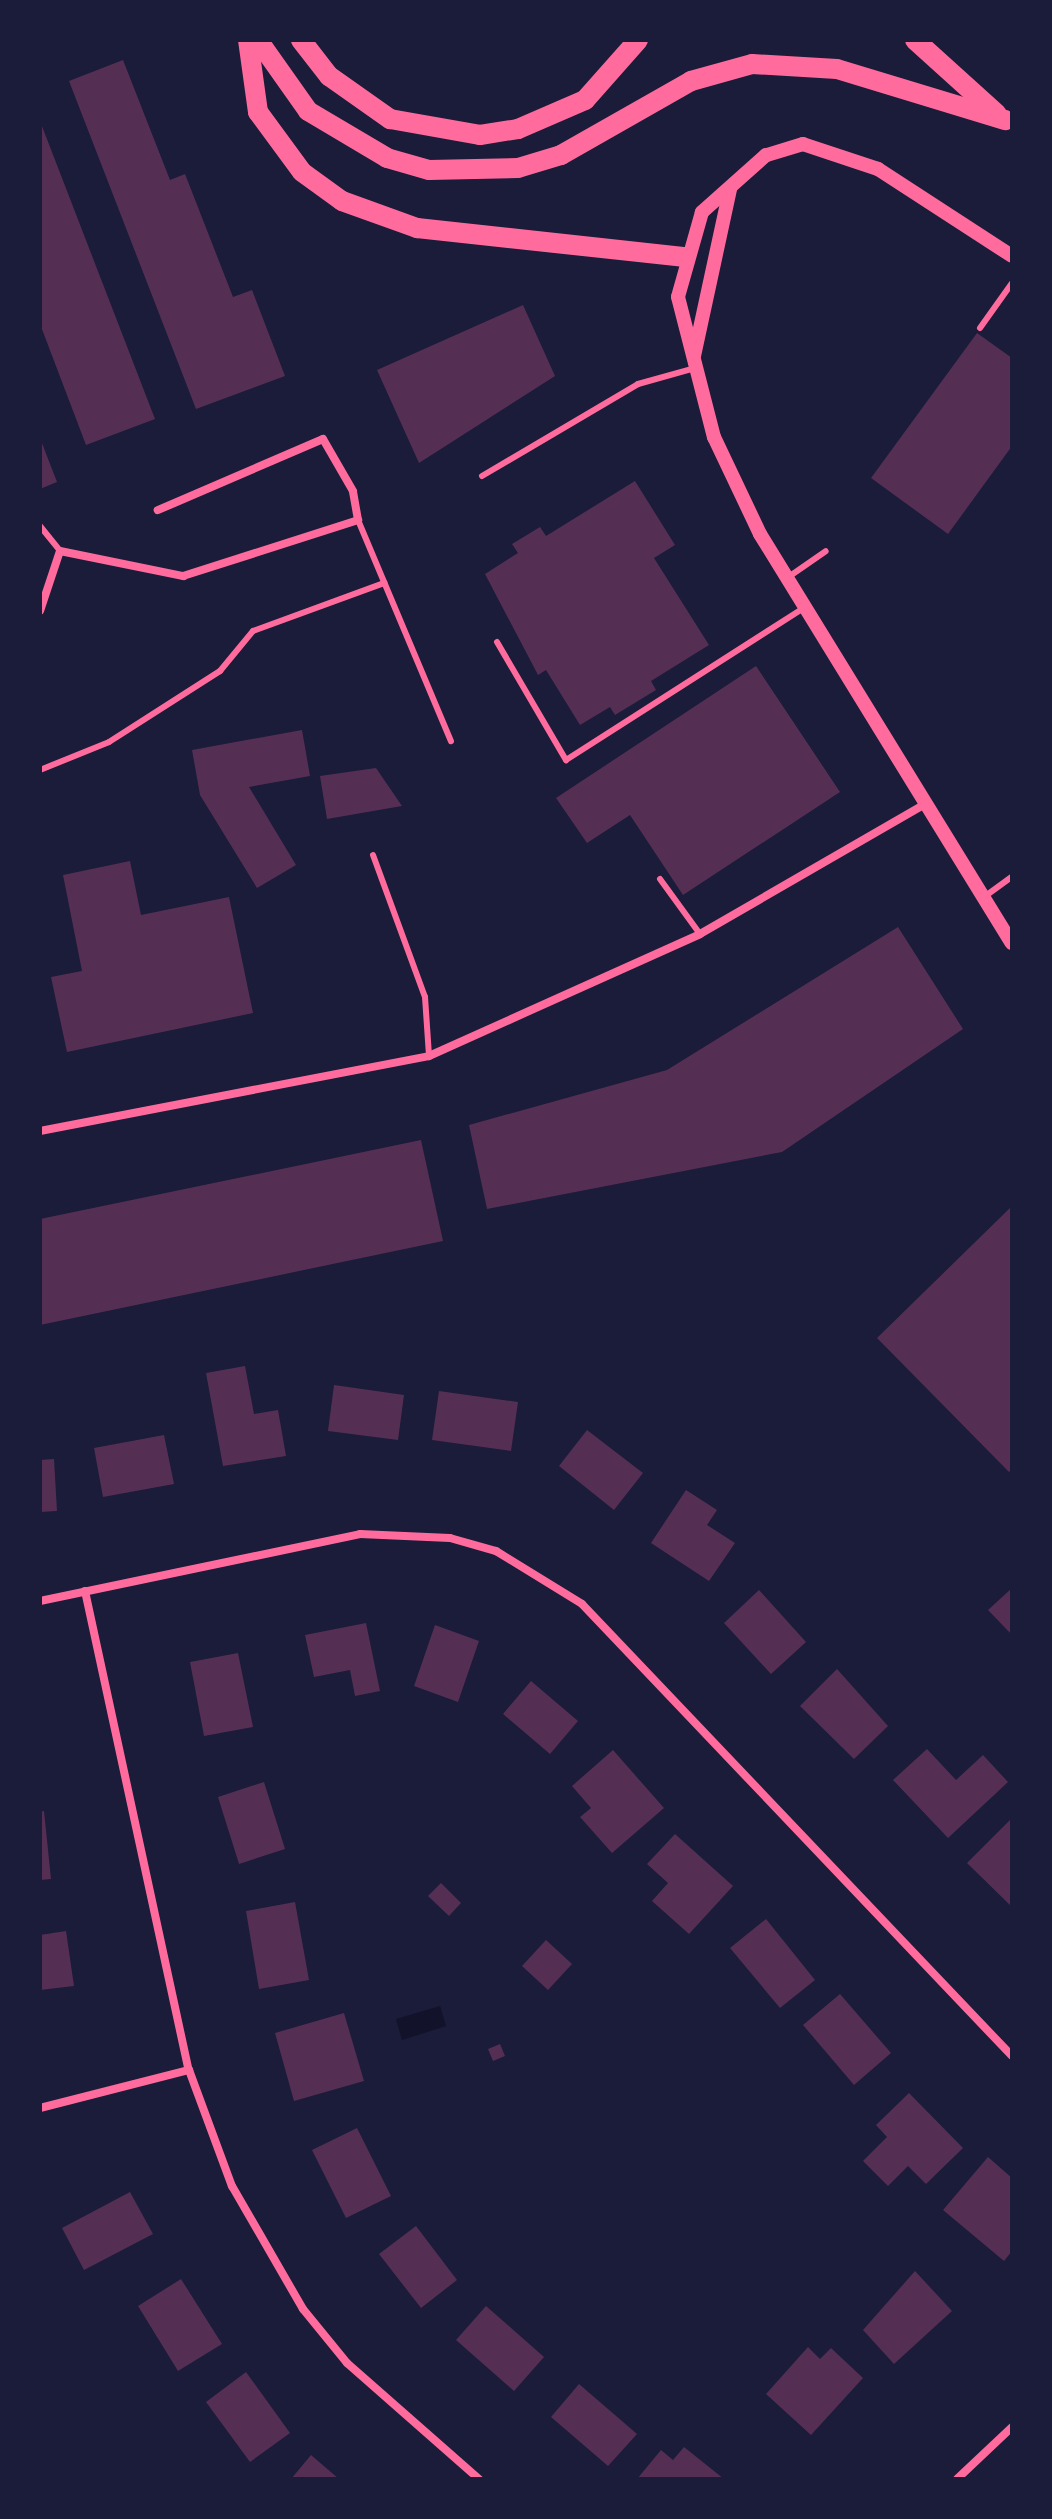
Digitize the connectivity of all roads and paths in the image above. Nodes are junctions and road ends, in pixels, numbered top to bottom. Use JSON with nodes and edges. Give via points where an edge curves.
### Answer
{"nodes":[{"id":1,"x":248,"y":40,"type":"edge"},
{"id":2,"x":258,"y":40,"type":"edge"},
{"id":3,"x":301,"y":40,"type":"edge"},
{"id":4,"x":638,"y":40,"type":"edge"},
{"id":5,"x":915,"y":40,"type":"edge"},
{"id":6,"x":1008,"y":124,"type":"edge"},
{"id":7,"x":730,"y":189,"type":"junction"},
{"id":8,"x":1012,"y":256,"type":"edge"},
{"id":9,"x":685,"y":257,"type":"junction"},
{"id":10,"x":1012,"y":283,"type":"edge"},
{"id":11,"x":980,"y":328,"type":"dead end"},
{"id":12,"x":696,"y":362,"type":"junction"},
{"id":13,"x":482,"y":476,"type":"dead end"},
{"id":14,"x":158,"y":510,"type":"dead end"},
{"id":15,"x":358,"y":520,"type":"junction"},
{"id":16,"x":40,"y":526,"type":"edge"},
{"id":17,"x":60,"y":551,"type":"junction"},
{"id":18,"x":826,"y":551,"type":"dead end"},
{"id":19,"x":787,"y":578,"type":"junction"},
{"id":20,"x":384,"y":583,"type":"junction"},
{"id":21,"x":805,"y":607,"type":"junction"},
{"id":22,"x":40,"y":611,"type":"edge"},
{"id":23,"x":497,"y":642,"type":"dead end"},
{"id":24,"x":451,"y":741,"type":"dead end"},
{"id":25,"x":40,"y":770,"type":"edge"},
{"id":26,"x":927,"y":803,"type":"junction"},
{"id":27,"x":373,"y":855,"type":"dead end"},
{"id":28,"x":1012,"y":877,"type":"edge"},
{"id":29,"x":660,"y":879,"type":"dead end"},
{"id":30,"x":984,"y":897,"type":"junction"},
{"id":31,"x":700,"y":934,"type":"junction"},
{"id":32,"x":1012,"y":943,"type":"edge"},
{"id":33,"x":429,"y":1056,"type":"junction"},
{"id":34,"x":40,"y":1131,"type":"edge"},
{"id":35,"x":85,"y":1591,"type":"junction"},
{"id":36,"x":40,"y":1601,"type":"edge"},
{"id":37,"x":1012,"y":2056,"type":"edge"},
{"id":38,"x":189,"y":2070,"type":"junction"},
{"id":39,"x":40,"y":2108,"type":"edge"},
{"id":40,"x":1012,"y":2427,"type":"edge"},
{"id":41,"x":479,"y":2479,"type":"edge"},
{"id":42,"x":957,"y":2479,"type":"edge"}],
"edges":[{"from":1,"to":9,"type":"main road","via":[[258,112],[302,172],[342,201],[417,228]]},
{"from":2,"to":6,"type":"main road","via":[[308,111],[387,158],[429,170],[473,173],[561,155],[691,81],[752,64],[837,69]]},
{"from":3,"to":4,"type":"main road","via":[[329,76],[390,119],[480,135],[518,129],[585,100]]},
{"from":5,"to":6,"type":"main road"},
{"from":7,"to":8,"type":"street","via":[[766,155],[822,146],[878,169]]},
{"from":7,"to":9,"type":"street","via":[[698,216]]},
{"from":7,"to":12,"type":"street"},
{"from":9,"to":12,"type":"street","via":[[678,309]]},
{"from":10,"to":11,"type":"lane"},
{"from":12,"to":13,"type":"lane","via":[[638,384]]},
{"from":12,"to":19,"type":"street","via":[[714,437]]},
{"from":14,"to":15,"type":"street","via":[[323,439],[353,491]]},
{"from":15,"to":17,"type":"street","via":[[183,576]]},
{"from":15,"to":20,"type":"lane"},
{"from":16,"to":17,"type":"lane"},
{"from":17,"to":22,"type":"street"},
{"from":18,"to":19,"type":"lane"},
{"from":19,"to":21,"type":"street"},
{"from":20,"to":24,"type":"lane"},
{"from":20,"to":25,"type":"lane","via":[[253,631],[208,679],[109,742]]},
{"from":21,"to":23,"type":"lane","via":[[566,760]]},
{"from":21,"to":26,"type":"street"},
{"from":26,"to":30,"type":"street"},
{"from":26,"to":31,"type":"street"},
{"from":27,"to":33,"type":"lane","via":[[425,997]]},
{"from":28,"to":30,"type":"lane"},
{"from":29,"to":31,"type":"lane"},
{"from":30,"to":32,"type":"street"},
{"from":31,"to":33,"type":"street"},
{"from":33,"to":34,"type":"street"},
{"from":35,"to":36,"type":"street"},
{"from":35,"to":37,"type":"street","via":[[360,1534],[450,1538],[535,1570],[582,1604]]},
{"from":35,"to":38,"type":"street"},
{"from":38,"to":39,"type":"street"},
{"from":38,"to":41,"type":"street","via":[[232,2186],[303,2309],[397,2413]]},
{"from":40,"to":42,"type":"street"}]}
